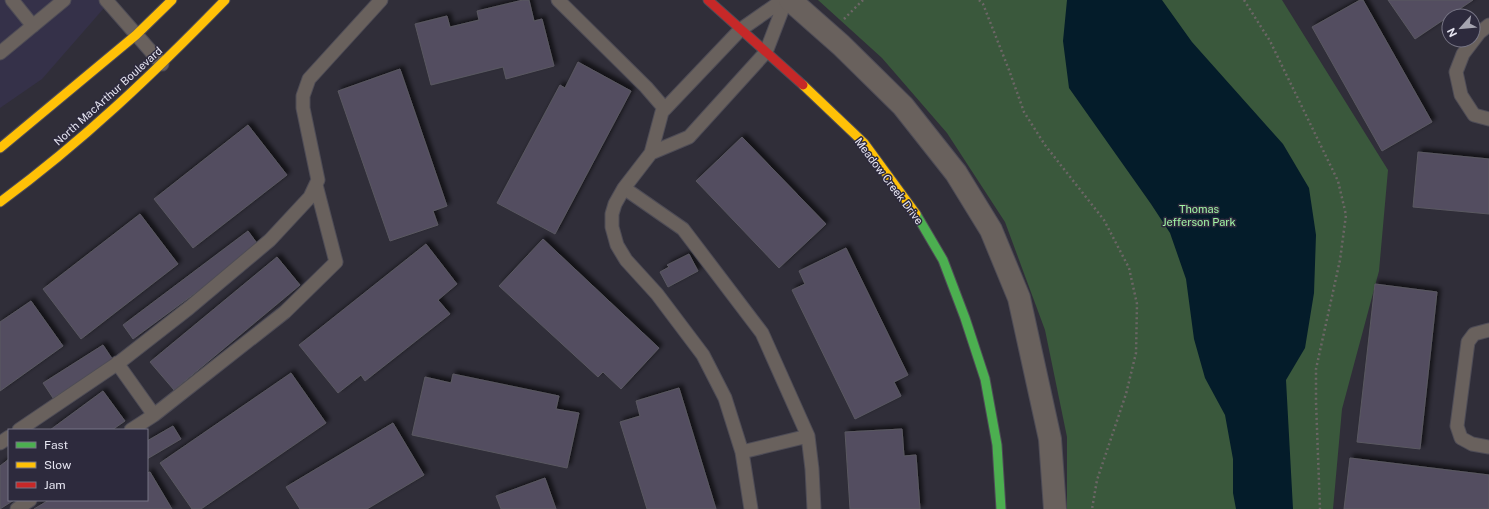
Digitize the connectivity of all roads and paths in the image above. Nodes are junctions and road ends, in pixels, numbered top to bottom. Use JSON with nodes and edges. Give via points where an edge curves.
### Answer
{"nodes":[{"id":1,"x":12,"y":0,"type":"edge"},
{"id":2,"x":64,"y":0,"type":"edge"},
{"id":3,"x":106,"y":0,"type":"edge"},
{"id":4,"x":172,"y":0,"type":"edge"},
{"id":5,"x":225,"y":0,"type":"edge"},
{"id":6,"x":381,"y":0,"type":"edge"},
{"id":7,"x":558,"y":0,"type":"edge"},
{"id":8,"x":708,"y":0,"type":"edge"},
{"id":9,"x":783,"y":0,"type":"edge"},
{"id":10,"x":786,"y":0,"type":"edge"},
{"id":11,"x":790,"y":0,"type":"edge"},
{"id":12,"x":979,"y":0,"type":"edge"},
{"id":13,"x":1244,"y":0,"type":"edge"},
{"id":14,"x":1489,"y":25,"type":"edge"},
{"id":15,"x":33,"y":26,"type":"junction"},
{"id":16,"x":740,"y":30,"type":"junction"},
{"id":17,"x":136,"y":35,"type":"junction"},
{"id":18,"x":766,"y":52,"type":"junction"},
{"id":19,"x":0,"y":53,"type":"edge"},
{"id":20,"x":162,"y":64,"type":"junction"},
{"id":21,"x":665,"y":109,"type":"junction"},
{"id":22,"x":1489,"y":119,"type":"edge"},
{"id":23,"x":0,"y":148,"type":"edge"},
{"id":24,"x":651,"y":153,"type":"junction"},
{"id":25,"x":316,"y":185,"type":"junction"},
{"id":26,"x":624,"y":188,"type":"junction"},
{"id":27,"x":0,"y":202,"type":"edge"},
{"id":28,"x":1489,"y":330,"type":"edge"},
{"id":29,"x":117,"y":363,"type":"junction"},
{"id":30,"x":154,"y":415,"type":"junction"},
{"id":31,"x":20,"y":429,"type":"edge"},
{"id":32,"x":133,"y":429,"type":"edge"},
{"id":33,"x":808,"y":436,"type":"junction"},
{"id":34,"x":1489,"y":447,"type":"edge"},
{"id":35,"x":742,"y":452,"type":"junction"},
{"id":36,"x":29,"y":501,"type":"edge"},
{"id":37,"x":17,"y":509,"type":"edge"},
{"id":38,"x":751,"y":509,"type":"edge"},
{"id":39,"x":814,"y":509,"type":"edge"},
{"id":40,"x":1001,"y":509,"type":"edge"},
{"id":41,"x":1055,"y":509,"type":"edge"},
{"id":42,"x":1092,"y":509,"type":"edge"},
{"id":43,"x":1320,"y":509,"type":"edge"}],
"edges":[{"from":1,"to":15,"type":"lane"},
{"from":2,"to":15,"type":"lane"},
{"from":3,"to":17,"type":"lane"},
{"from":4,"to":17,"type":"street"},
{"from":5,"to":20,"type":"street","name":"North MacArthur Boulevard"},
{"from":6,"to":25,"type":"lane","via":[[309,79],[303,96],[303,108],[318,180]]},
{"from":7,"to":21,"type":"lane"},
{"from":8,"to":16,"type":"street","name":"Meadow Creek Drive"},
{"from":9,"to":16,"type":"lane"},
{"from":10,"to":18,"type":"lane"},
{"from":11,"to":41,"type":"street","via":[[841,45],[903,106],[956,174],[991,230],[1021,306],[1050,439]]},
{"from":12,"to":42,"type":"path","via":[[983,4],[1024,112],[1046,146],[1104,220],[1128,268],[1137,304],[1136,353],[1126,394],[1097,480]]},
{"from":13,"to":43,"type":"path","via":[[1270,41],[1338,181],[1346,215],[1340,260],[1316,369]]},
{"from":14,"to":22,"type":"lane","via":[[1479,32],[1463,54],[1456,72],[1461,95],[1474,115]]},
{"from":15,"to":19,"type":"lane"},
{"from":16,"to":18,"type":"street","name":"Meadow Creek Drive"},
{"from":16,"to":21,"type":"lane"},
{"from":17,"to":20,"type":"lane"},
{"from":17,"to":23,"type":"street"},
{"from":18,"to":24,"type":"lane","via":[[689,137]]},
{"from":18,"to":40,"type":"street","name":"Meadow Creek Drive","via":[[864,143],[913,209],[943,260],[985,379],[997,445]]},
{"from":20,"to":27,"type":"street","name":"North MacArthur Boulevard","via":[[41,172]]},
{"from":21,"to":24,"type":"lane"},
{"from":24,"to":26,"type":"lane"},
{"from":25,"to":29,"type":"lane","via":[[310,197],[270,240],[189,308]]},
{"from":25,"to":30,"type":"lane","via":[[336,262],[285,312]]},
{"from":26,"to":33,"type":"lane","via":[[683,229],[762,333]]},
{"from":26,"to":35,"type":"lane","via":[[612,214],[612,227],[617,245],[626,260],[657,294],[703,355],[725,398]]},
{"from":28,"to":34,"type":"lane","via":[[1474,334],[1468,342],[1457,426],[1461,438],[1472,444]]},
{"from":29,"to":30,"type":"lane"},
{"from":29,"to":31,"type":"lane"},
{"from":30,"to":32,"type":"lane"},
{"from":33,"to":35,"type":"lane"},
{"from":33,"to":39,"type":"lane"},
{"from":35,"to":38,"type":"lane"},
{"from":36,"to":37,"type":"lane"}]}
